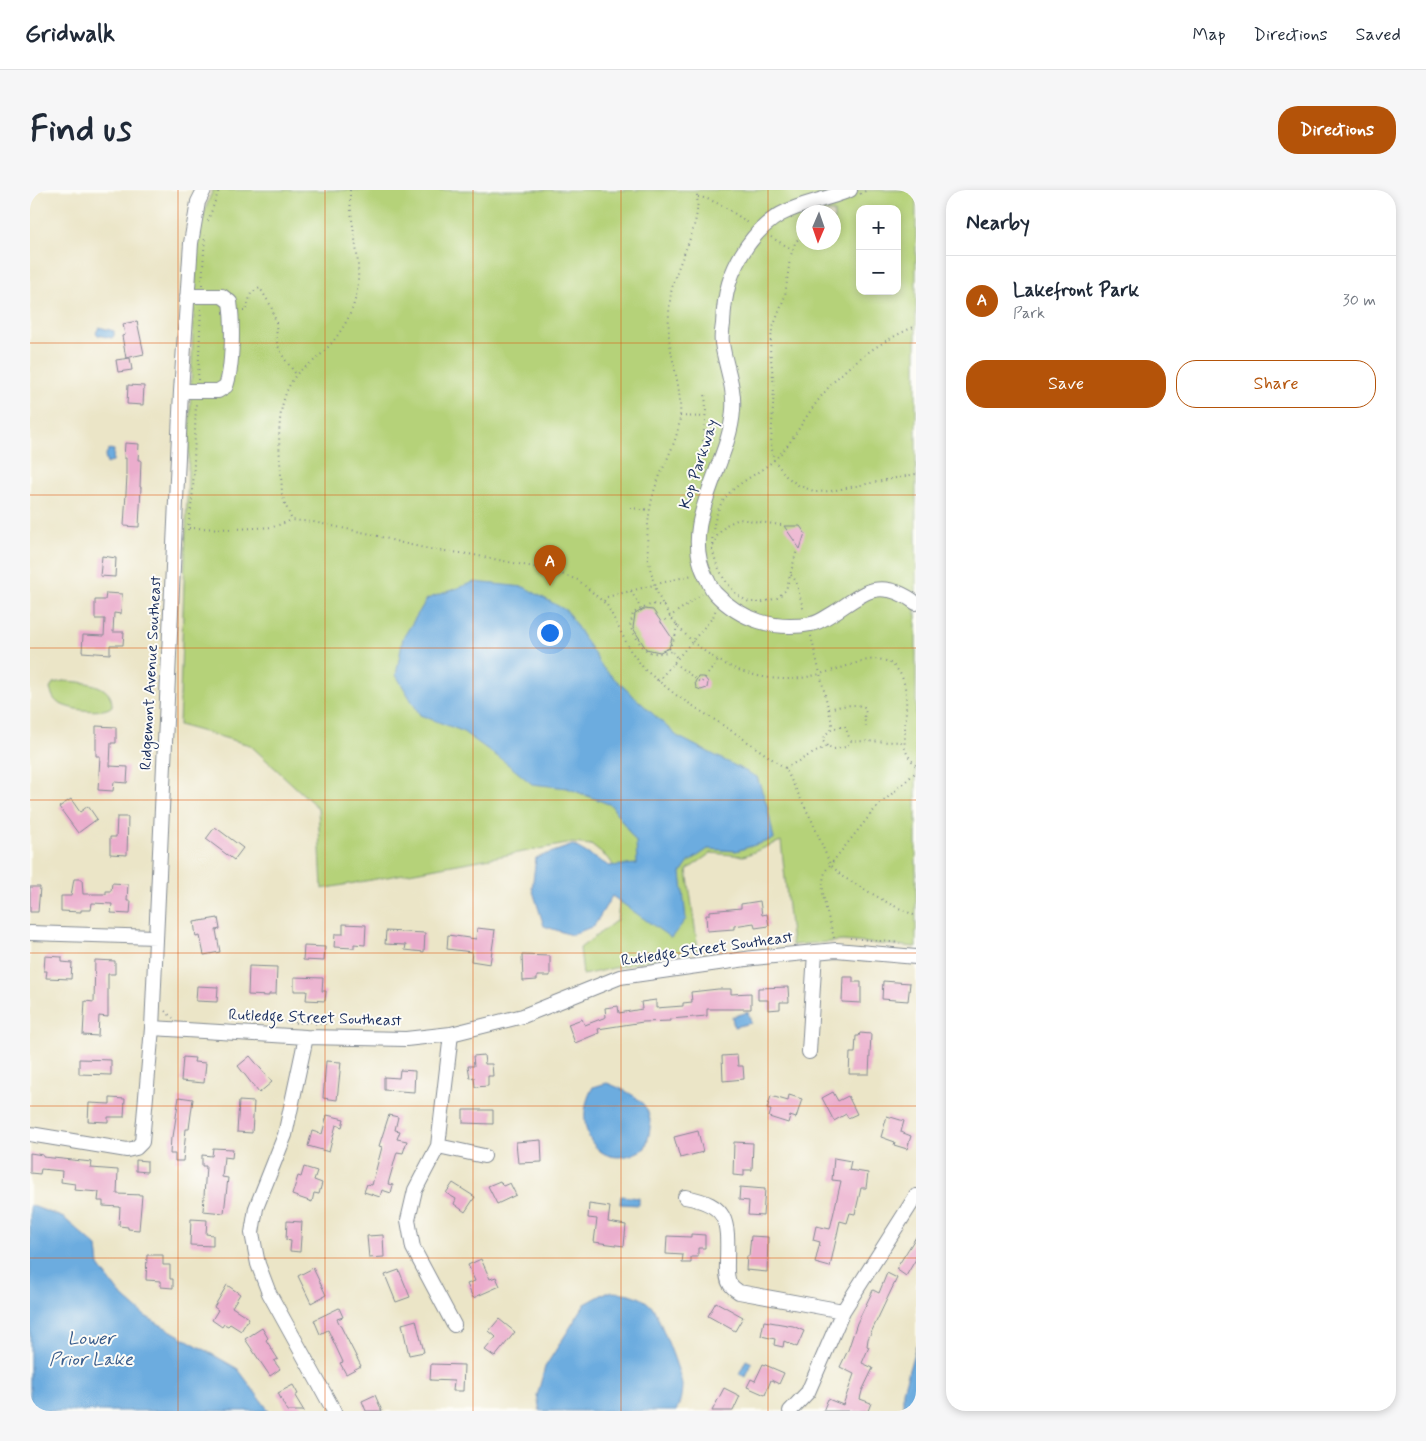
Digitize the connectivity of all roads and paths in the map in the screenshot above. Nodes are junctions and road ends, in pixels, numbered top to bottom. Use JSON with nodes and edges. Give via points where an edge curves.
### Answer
{"nodes":[{"id":1,"x":204,"y":190,"type":"edge"},
{"id":2,"x":219,"y":190,"type":"edge"},
{"id":3,"x":350,"y":190,"type":"edge"},
{"id":4,"x":696,"y":190,"type":"edge"},
{"id":5,"x":850,"y":190,"type":"edge"},
{"id":6,"x":698,"y":197,"type":"junction"},
{"id":7,"x":206,"y":225,"type":"dead end"},
{"id":8,"x":761,"y":231,"type":"junction"},
{"id":9,"x":206,"y":234,"type":"dead end"},
{"id":10,"x":796,"y":242,"type":"edge"},
{"id":11,"x":793,"y":250,"type":"junction"},
{"id":12,"x":194,"y":296,"type":"junction"},
{"id":13,"x":242,"y":312,"type":"dead end"},
{"id":14,"x":916,"y":326,"type":"edge"},
{"id":15,"x":296,"y":374,"type":"junction"},
{"id":16,"x":181,"y":392,"type":"junction"},
{"id":17,"x":197,"y":392,"type":"junction"},
{"id":18,"x":705,"y":392,"type":"dead end"},
{"id":19,"x":680,"y":416,"type":"junction"},
{"id":20,"x":706,"y":417,"type":"junction"},
{"id":21,"x":703,"y":441,"type":"dead end"},
{"id":22,"x":774,"y":460,"type":"junction"},
{"id":23,"x":916,"y":474,"type":"edge"},
{"id":24,"x":630,"y":508,"type":"dead end"},
{"id":25,"x":650,"y":510,"type":"junction"},
{"id":26,"x":292,"y":520,"type":"junction"},
{"id":27,"x":781,"y":525,"type":"dead end"},
{"id":28,"x":188,"y":528,"type":"junction"},
{"id":29,"x":187,"y":534,"type":"dead end"},
{"id":30,"x":712,"y":548,"type":"junction"},
{"id":31,"x":797,"y":550,"type":"dead end"},
{"id":32,"x":791,"y":575,"type":"junction"},
{"id":33,"x":697,"y":576,"type":"dead end"},
{"id":34,"x":724,"y":579,"type":"junction"},
{"id":35,"x":654,"y":584,"type":"junction"},
{"id":36,"x":712,"y":588,"type":"junction"},
{"id":37,"x":631,"y":591,"type":"junction"},
{"id":38,"x":604,"y":601,"type":"junction"},
{"id":39,"x":916,"y":603,"type":"edge"},
{"id":40,"x":664,"y":606,"type":"junction"},
{"id":41,"x":717,"y":606,"type":"dead end"},
{"id":42,"x":641,"y":609,"type":"junction"},
{"id":43,"x":670,"y":616,"type":"junction"},
{"id":44,"x":661,"y":623,"type":"dead end"},
{"id":45,"x":677,"y":625,"type":"junction"},
{"id":46,"x":808,"y":625,"type":"junction"},
{"id":47,"x":693,"y":641,"type":"junction"},
{"id":48,"x":672,"y":651,"type":"junction"},
{"id":49,"x":678,"y":659,"type":"junction"},
{"id":50,"x":718,"y":661,"type":"junction"},
{"id":51,"x":674,"y":663,"type":"junction"},
{"id":52,"x":820,"y":673,"type":"junction"},
{"id":53,"x":658,"y":681,"type":"junction"},
{"id":54,"x":829,"y":709,"type":"junction"},
{"id":55,"x":866,"y":727,"type":"dead end"},
{"id":56,"x":833,"y":728,"type":"junction"},
{"id":57,"x":850,"y":741,"type":"junction"},
{"id":58,"x":904,"y":742,"type":"junction"},
{"id":59,"x":827,"y":746,"type":"junction"},
{"id":60,"x":916,"y":766,"type":"edge"},
{"id":61,"x":785,"y":768,"type":"junction"},
{"id":62,"x":916,"y":772,"type":"edge"},
{"id":63,"x":830,"y":864,"type":"junction"},
{"id":64,"x":916,"y":916,"type":"edge"},
{"id":65,"x":30,"y":933,"type":"edge"},
{"id":66,"x":156,"y":937,"type":"junction"},
{"id":67,"x":850,"y":938,"type":"dead end"},
{"id":68,"x":825,"y":939,"type":"dead end"},
{"id":69,"x":908,"y":943,"type":"dead end"},
{"id":70,"x":835,"y":944,"type":"junction"},
{"id":71,"x":815,"y":952,"type":"junction"},
{"id":72,"x":916,"y":957,"type":"edge"},
{"id":73,"x":164,"y":1005,"type":"dead end"},
{"id":74,"x":172,"y":1018,"type":"dead end"},
{"id":75,"x":227,"y":1019,"type":"dead end"},
{"id":76,"x":336,"y":1025,"type":"dead end"},
{"id":77,"x":152,"y":1028,"type":"junction"},
{"id":78,"x":451,"y":1034,"type":"junction"},
{"id":79,"x":306,"y":1036,"type":"junction"},
{"id":80,"x":809,"y":1052,"type":"dead end"},
{"id":81,"x":30,"y":1134,"type":"edge"},
{"id":82,"x":438,"y":1146,"type":"junction"},
{"id":83,"x":484,"y":1156,"type":"dead end"},
{"id":84,"x":916,"y":1196,"type":"edge"},
{"id":85,"x":684,"y":1197,"type":"dead end"},
{"id":86,"x":844,"y":1311,"type":"junction"},
{"id":87,"x":454,"y":1325,"type":"dead end"},
{"id":88,"x":334,"y":1411,"type":"edge"},
{"id":89,"x":790,"y":1411,"type":"edge"}],
"edges":[{"from":1,"to":12,"type":"street","name":"Ridgemont Avenue Southeast","via":[[198,202],[192,243]]},
{"from":2,"to":7,"type":"path"},
{"from":3,"to":15,"type":"path","via":[[359,264],[358,288],[350,313],[336,337],[317,358]]},
{"from":4,"to":6,"type":"path"},
{"from":5,"to":8,"type":"street","name":"Kop Parkway","via":[[798,205],[774,216]]},
{"from":6,"to":8,"type":"path","via":[[724,208]]},
{"from":6,"to":19,"type":"path","via":[[695,224],[671,294],[669,337],[681,397]]},
{"from":8,"to":11,"type":"path"},
{"from":8,"to":36,"type":"street","name":"Kop Parkway","via":[[748,244],[735,266],[725,293],[722,341],[734,409],[728,440],[700,518],[698,545],[700,566]]},
{"from":9,"to":12,"type":"path"},
{"from":10,"to":11,"type":"path"},
{"from":11,"to":22,"type":"path","via":[[785,296],[772,330],[770,349],[774,386],[771,444]]},
{"from":12,"to":16,"type":"street","name":"Ridgemont Avenue Southeast"},
{"from":12,"to":17,"type":"path"},
{"from":12,"to":17,"type":"street","via":[[222,296],[230,302],[232,315],[226,386],[218,391]]},
{"from":13,"to":15,"type":"path","via":[[246,311],[250,293],[260,288],[276,322],[277,344]]},
{"from":14,"to":22,"type":"path","via":[[873,348],[837,377]]},
{"from":15,"to":26,"type":"path","via":[[280,413],[282,494]]},
{"from":16,"to":17,"type":"street"},
{"from":16,"to":66,"type":"street","name":"Ridgemont Avenue Southeast"},
{"from":17,"to":28,"type":"path","via":[[193,492]]},
{"from":18,"to":20,"type":"path"},
{"from":19,"to":20,"type":"path"},
{"from":19,"to":25,"type":"path"},
{"from":20,"to":21,"type":"path"},
{"from":22,"to":23,"type":"path","via":[[786,476],[816,492]]},
{"from":22,"to":30,"type":"path","via":[[721,503],[714,524]]},
{"from":24,"to":25,"type":"path"},
{"from":25,"to":35,"type":"path","via":[[648,555]]},
{"from":26,"to":28,"type":"path","via":[[273,527]]},
{"from":26,"to":38,"type":"path","via":[[553,571],[578,580]]},
{"from":27,"to":30,"type":"path","via":[[739,519],[726,524]]},
{"from":28,"to":29,"type":"path"},
{"from":30,"to":34,"type":"path"},
{"from":31,"to":32,"type":"path"},
{"from":32,"to":34,"type":"path","via":[[786,590],[777,598],[762,602],[749,602],[737,595]]},
{"from":32,"to":46,"type":"path","via":[[796,580]]},
{"from":33,"to":35,"type":"path"},
{"from":34,"to":36,"type":"path"},
{"from":35,"to":37,"type":"path"},
{"from":35,"to":40,"type":"path"},
{"from":36,"to":43,"type":"path"},
{"from":36,"to":46,"type":"street","name":"Kop Parkway","via":[[736,611],[760,623],[789,627]]},
{"from":37,"to":38,"type":"path","via":[[607,597]]},
{"from":37,"to":42,"type":"path"},
{"from":38,"to":53,"type":"path","via":[[630,650]]},
{"from":39,"to":46,"type":"street","name":"Kop Parkway","via":[[895,590],[873,590]]},
{"from":40,"to":42,"type":"path","via":[[652,604]]},
{"from":40,"to":43,"type":"path"},
{"from":41,"to":47,"type":"path"},
{"from":42,"to":48,"type":"path","via":[[633,613],[630,627],[643,649],[657,654]]},
{"from":43,"to":44,"type":"path"},
{"from":43,"to":45,"type":"path"},
{"from":45,"to":47,"type":"path"},
{"from":45,"to":48,"type":"path","via":[[669,648]]},
{"from":46,"to":52,"type":"path"},
{"from":47,"to":49,"type":"path"},
{"from":47,"to":50,"type":"path"},
{"from":48,"to":49,"type":"path"},
{"from":49,"to":51,"type":"path"},
{"from":50,"to":51,"type":"path","via":[[701,683]]},
{"from":50,"to":52,"type":"path","via":[[731,668],[777,678],[800,678]]},
{"from":51,"to":53,"type":"path"},
{"from":52,"to":54,"type":"path"},
{"from":52,"to":58,"type":"path","via":[[862,660],[878,659],[894,665],[903,676],[906,687]]},
{"from":53,"to":61,"type":"path"},
{"from":54,"to":55,"type":"path","via":[[844,705],[864,707]]},
{"from":54,"to":56,"type":"path"},
{"from":56,"to":57,"type":"path","via":[[845,726]]},
{"from":56,"to":59,"type":"path","via":[[823,740]]},
{"from":57,"to":58,"type":"path"},
{"from":57,"to":59,"type":"path","via":[[846,747],[834,749]]},
{"from":58,"to":60,"type":"path"},
{"from":59,"to":61,"type":"path"},
{"from":61,"to":63,"type":"path"},
{"from":62,"to":63,"type":"path","via":[[876,809]]},
{"from":63,"to":64,"type":"path","via":[[843,878]]},
{"from":63,"to":70,"type":"path","via":[[822,880]]},
{"from":65,"to":66,"type":"street"},
{"from":66,"to":77,"type":"street","name":"Ridgemont Avenue Southeast"},
{"from":67,"to":69,"type":"path"},
{"from":68,"to":70,"type":"path"},
{"from":70,"to":71,"type":"street","name":"Rutledge Street Southeast"},
{"from":70,"to":72,"type":"street","name":"Rutledge Street Southeast"},
{"from":71,"to":78,"type":"street","name":"Rutledge Street Southeast","via":[[620,977],[523,1016]]},
{"from":71,"to":80,"type":"street"},
{"from":73,"to":74,"type":"path"},
{"from":75,"to":76,"type":"path"},
{"from":77,"to":79,"type":"street","name":"Rutledge Street Southeast"},
{"from":77,"to":81,"type":"street","name":"Ridgemont Avenue Southeast","via":[[142,1142],[136,1148],[127,1150]]},
{"from":78,"to":79,"type":"street","name":"Rutledge Street Southeast","via":[[406,1039]]},
{"from":78,"to":82,"type":"street"},
{"from":79,"to":88,"type":"street","via":[[285,1135],[256,1208],[252,1232],[268,1293]]},
{"from":82,"to":83,"type":"street"},
{"from":82,"to":87,"type":"street","via":[[415,1190],[408,1220],[413,1248]]},
{"from":84,"to":86,"type":"street"},
{"from":85,"to":86,"type":"street","via":[[703,1200],[718,1209],[728,1227],[727,1271],[730,1284],[739,1292]]},
{"from":86,"to":89,"type":"street","via":[[808,1392]]}]}
